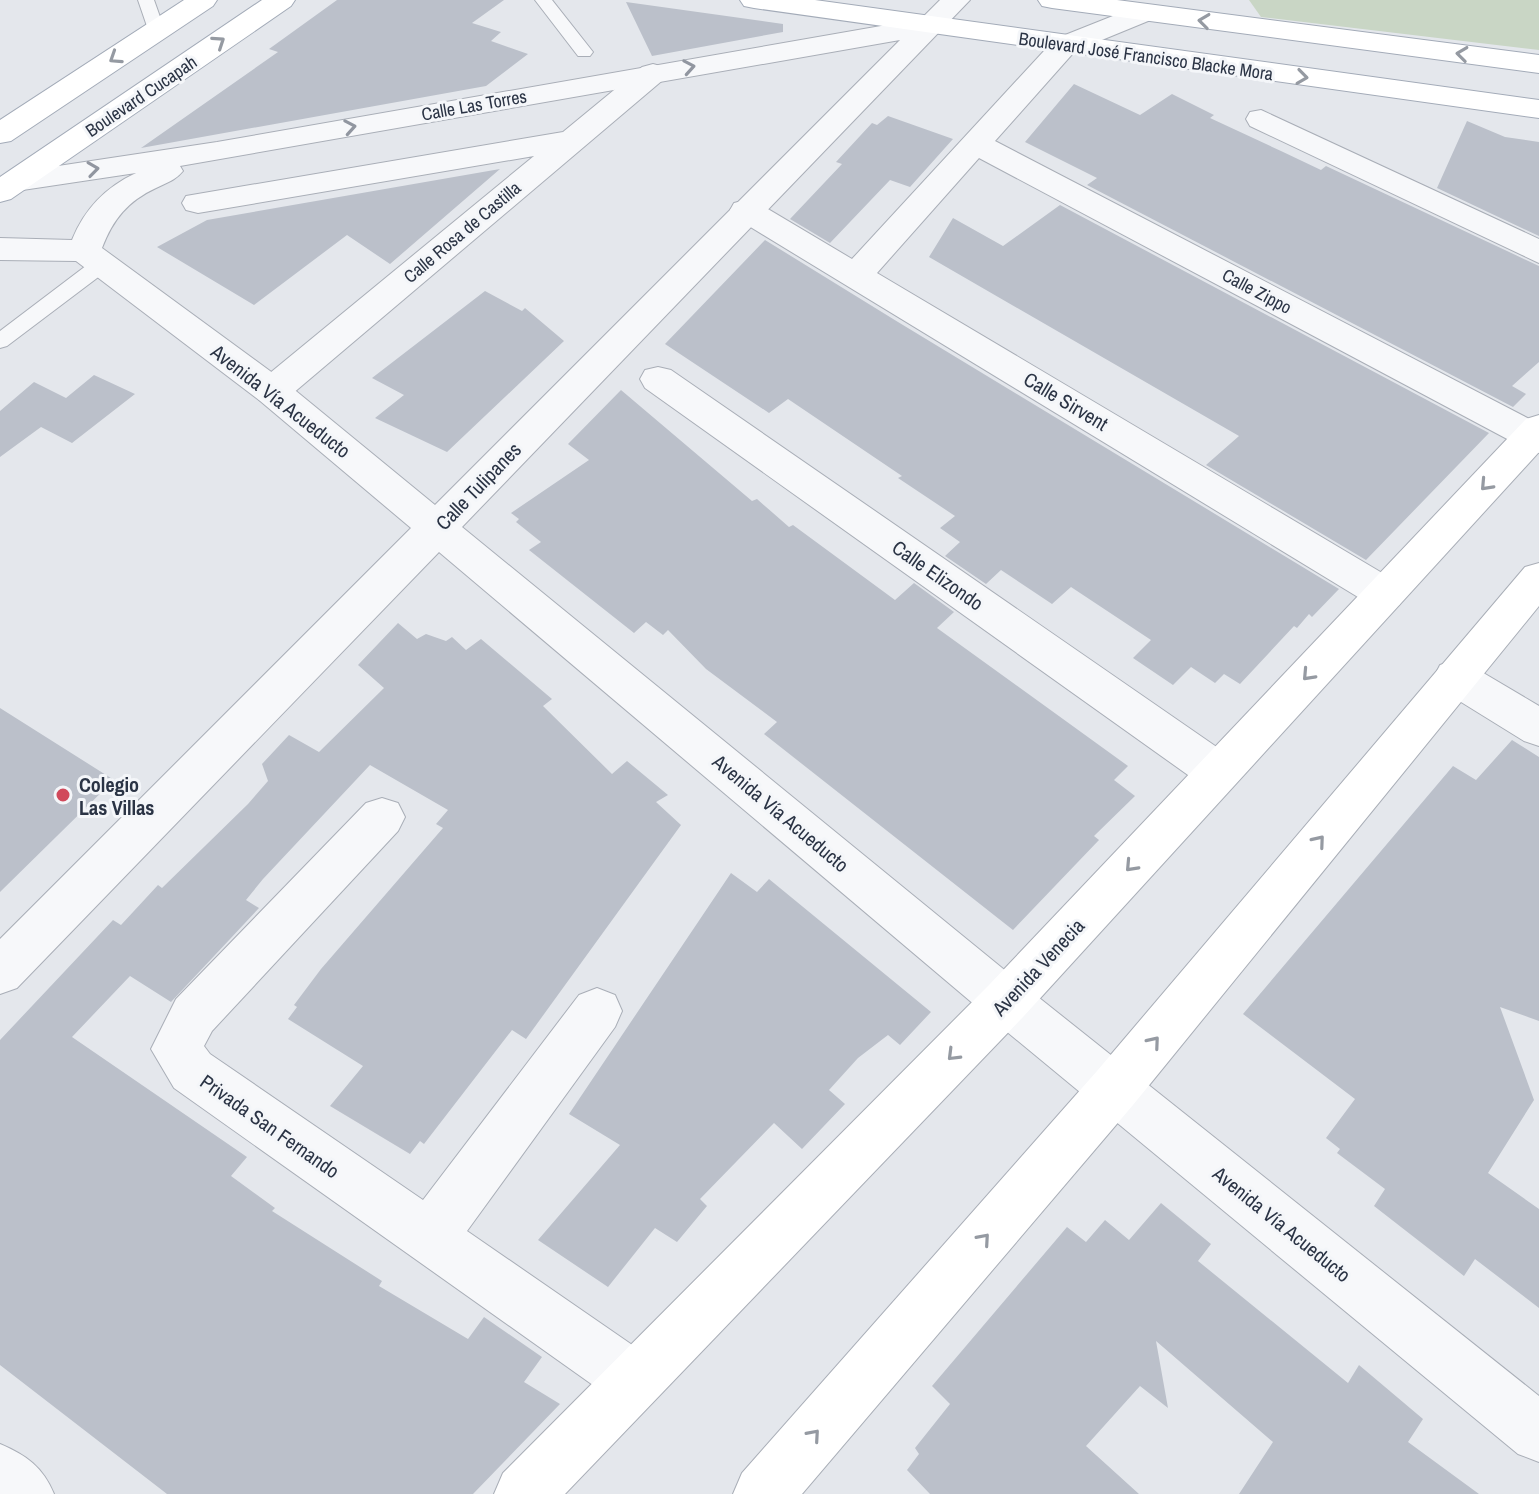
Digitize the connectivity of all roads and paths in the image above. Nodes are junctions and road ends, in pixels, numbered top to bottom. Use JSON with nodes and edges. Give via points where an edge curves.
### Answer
{"nodes":[{"id":1,"x":146,"y":0,"type":"edge"},
{"id":2,"x":203,"y":0,"type":"edge"},
{"id":3,"x":281,"y":0,"type":"edge"},
{"id":4,"x":543,"y":0,"type":"edge"},
{"id":5,"x":754,"y":0,"type":"edge"},
{"id":6,"x":1072,"y":1,"type":"edge"},
{"id":7,"x":943,"y":13,"type":"edge"},
{"id":8,"x":1143,"y":13,"type":"junction"},
{"id":9,"x":156,"y":31,"type":"junction"},
{"id":10,"x":1065,"y":45,"type":"junction"},
{"id":11,"x":584,"y":52,"type":"dead end"},
{"id":12,"x":1539,"y":64,"type":"edge"},
{"id":13,"x":653,"y":73,"type":"junction"},
{"id":14,"x":1539,"y":109,"type":"edge"},
{"id":15,"x":1261,"y":119,"type":"dead end"},
{"id":16,"x":0,"y":134,"type":"edge"},
{"id":17,"x":573,"y":139,"type":"junction"},
{"id":18,"x":974,"y":143,"type":"junction"},
{"id":19,"x":217,"y":151,"type":"junction"},
{"id":20,"x":8,"y":186,"type":"edge"},
{"id":21,"x":198,"y":203,"type":"dead end"},
{"id":22,"x":746,"y":210,"type":"junction"},
{"id":23,"x":0,"y":249,"type":"edge"},
{"id":24,"x":1539,"y":252,"type":"edge"},
{"id":25,"x":93,"y":258,"type":"junction"},
{"id":26,"x":857,"y":274,"type":"junction"},
{"id":27,"x":0,"y":341,"type":"edge"},
{"id":28,"x":658,"y":379,"type":"dead end"},
{"id":29,"x":272,"y":391,"type":"junction"},
{"id":30,"x":1537,"y":435,"type":"edge"},
{"id":31,"x":438,"y":527,"type":"junction"},
{"id":32,"x":1539,"y":578,"type":"edge"},
{"id":33,"x":1385,"y":594,"type":"junction"},
{"id":34,"x":1455,"y":677,"type":"junction"},
{"id":35,"x":1539,"y":728,"type":"edge"},
{"id":36,"x":1218,"y":772,"type":"junction"},
{"id":37,"x":382,"y":817,"type":"dead end"},
{"id":38,"x":0,"y":972,"type":"edge"},
{"id":39,"x":1006,"y":1001,"type":"junction"},
{"id":40,"x":597,"y":1011,"type":"dead end"},
{"id":41,"x":1115,"y":1088,"type":"junction"},
{"id":42,"x":429,"y":1237,"type":"junction"},
{"id":43,"x":634,"y":1380,"type":"junction"},
{"id":44,"x":1539,"y":1433,"type":"edge"},
{"id":45,"x":0,"y":1474,"type":"edge"},
{"id":46,"x":24,"y":1494,"type":"edge"},
{"id":47,"x":524,"y":1494,"type":"edge"},
{"id":48,"x":763,"y":1494,"type":"edge"}],
"edges":[{"from":1,"to":9,"type":"lane"},
{"from":2,"to":9,"type":"main road"},
{"from":20,"to":3,"type":"main road","name":"Boulevard Cucapah","one_way":true},
{"from":4,"to":11,"type":"lane"},
{"from":5,"to":7,"type":"main road","name":"Boulevard José Francisco Blacke Mora"},
{"from":6,"to":8,"type":"main road"},
{"from":7,"to":10,"type":"main road","name":"Boulevard José Francisco Blacke Mora"},
{"from":13,"to":7,"type":"street","name":"Calle Las Torres","one_way":true},
{"from":7,"to":22,"type":"street","name":"Calle Tulipanes"},
{"from":8,"to":10,"type":"street"},
{"from":12,"to":8,"type":"main road","one_way":true},
{"from":9,"to":16,"type":"main road","one_way":true},
{"from":10,"to":14,"type":"main road","name":"Boulevard José Francisco Blacke Mora","one_way":true},
{"from":10,"to":18,"type":"street"},
{"from":13,"to":17,"type":"street","name":"Calle Rosa de Castilla"},
{"from":19,"to":13,"type":"street","name":"Calle Las Torres","one_way":true},
{"from":15,"to":24,"type":"street"},
{"from":17,"to":21,"type":"street"},
{"from":17,"to":29,"type":"street","name":"Calle Rosa de Castilla"},
{"from":18,"to":26,"type":"street"},
{"from":18,"to":30,"type":"street","name":"Calle Zippo"},
{"from":20,"to":19,"type":"street","name":"Calle Las Torres","one_way":true},
{"from":19,"to":25,"type":"street","via":[[124,190],[93,226]]},
{"from":22,"to":26,"type":"street","name":"Calle Sirvent"},
{"from":22,"to":31,"type":"street","name":"Calle Tulipanes"},
{"from":23,"to":25,"type":"street"},
{"from":25,"to":27,"type":"lane"},
{"from":25,"to":29,"type":"street","name":"Avenida Vía Acueducto"},
{"from":26,"to":33,"type":"street","name":"Calle Sirvent"},
{"from":28,"to":36,"type":"street","name":"Calle Elizondo"},
{"from":29,"to":31,"type":"street","name":"Avenida Vía Acueducto"},
{"from":30,"to":33,"type":"main road","name":"Avenida Venecia","one_way":true},
{"from":31,"to":38,"type":"street","name":"Calle Tulipanes"},
{"from":31,"to":39,"type":"street","name":"Avenida Vía Acueducto"},
{"from":32,"to":34,"type":"main road"},
{"from":33,"to":36,"type":"main road","name":"Avenida Venecia","one_way":true},
{"from":34,"to":35,"type":"street"},
{"from":41,"to":34,"type":"main road","one_way":true},
{"from":36,"to":39,"type":"main road","name":"Avenida Venecia","one_way":true},
{"from":37,"to":42,"type":"street","name":"Privada San Fernando","via":[[194,1015],[176,1049],[192,1071]]},
{"from":39,"to":41,"type":"street","name":"Avenida Vía Acueducto"},
{"from":39,"to":43,"type":"main road","name":"Avenida Venecia","one_way":true},
{"from":40,"to":42,"type":"street"},
{"from":41,"to":44,"type":"street","name":"Avenida Vía Acueducto"},
{"from":48,"to":41,"type":"main road","one_way":true},
{"from":42,"to":43,"type":"street","name":"Privada San Fernando"},
{"from":43,"to":47,"type":"main road","name":"Avenida Venecia"},
{"from":45,"to":46,"type":"street"}]}
